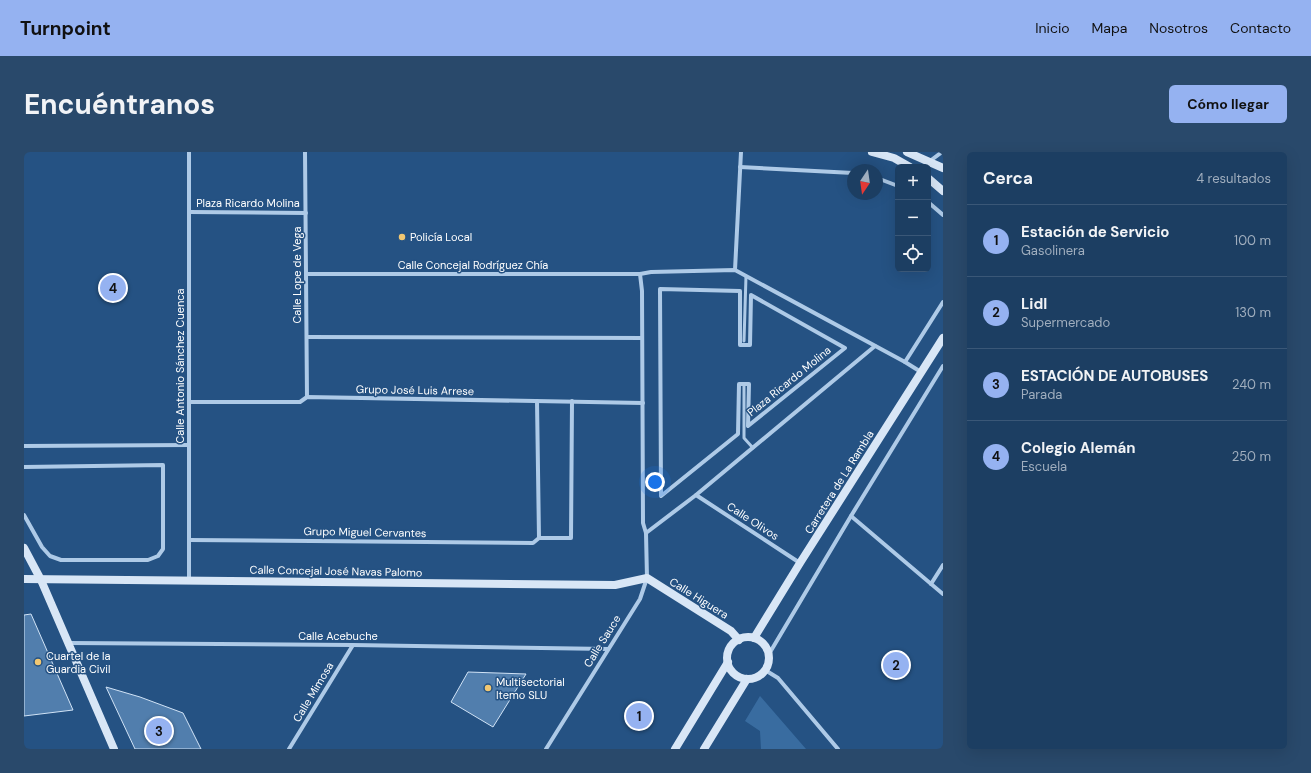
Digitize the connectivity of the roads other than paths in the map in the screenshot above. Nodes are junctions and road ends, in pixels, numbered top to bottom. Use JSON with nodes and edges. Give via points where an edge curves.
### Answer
{"nodes":[{"id":1,"x":189,"y":152,"type":"edge"},
{"id":2,"x":305,"y":152,"type":"edge"},
{"id":3,"x":741,"y":152,"type":"edge"},
{"id":4,"x":872,"y":152,"type":"edge"},
{"id":5,"x":907,"y":152,"type":"edge"},
{"id":6,"x":942,"y":152,"type":"edge"},
{"id":7,"x":929,"y":162,"type":"junction"},
{"id":8,"x":905,"y":164,"type":"edge"},
{"id":9,"x":740,"y":167,"type":"junction"},
{"id":10,"x":943,"y":168,"type":"edge"},
{"id":11,"x":847,"y":173,"type":"edge"},
{"id":12,"x":883,"y":180,"type":"edge"},
{"id":13,"x":931,"y":181,"type":"edge"},
{"id":14,"x":895,"y":185,"type":"edge"},
{"id":15,"x":943,"y":191,"type":"edge"},
{"id":16,"x":931,"y":205,"type":"edge"},
{"id":17,"x":189,"y":212,"type":"junction"},
{"id":18,"x":306,"y":213,"type":"junction"},
{"id":19,"x":943,"y":215,"type":"edge"},
{"id":20,"x":735,"y":270,"type":"junction"},
{"id":21,"x":306,"y":274,"type":"junction"},
{"id":22,"x":640,"y":274,"type":"junction"},
{"id":23,"x":746,"y":276,"type":"junction"},
{"id":24,"x":943,"y":302,"type":"edge"},
{"id":25,"x":307,"y":337,"type":"junction"},
{"id":26,"x":642,"y":338,"type":"junction"},
{"id":27,"x":943,"y":338,"type":"edge"},
{"id":28,"x":744,"y":341,"type":"dead end"},
{"id":29,"x":875,"y":346,"type":"junction"},
{"id":30,"x":905,"y":362,"type":"junction"},
{"id":31,"x":943,"y":366,"type":"edge"},
{"id":32,"x":921,"y":372,"type":"junction"},
{"id":33,"x":744,"y":386,"type":"dead end"},
{"id":34,"x":307,"y":397,"type":"junction"},
{"id":35,"x":537,"y":401,"type":"junction"},
{"id":36,"x":189,"y":402,"type":"junction"},
{"id":37,"x":572,"y":402,"type":"junction"},
{"id":38,"x":643,"y":403,"type":"junction"},
{"id":39,"x":189,"y":445,"type":"junction"},
{"id":40,"x":24,"y":446,"type":"edge"},
{"id":41,"x":753,"y":448,"type":"junction"},
{"id":42,"x":24,"y":467,"type":"edge"},
{"id":43,"x":696,"y":495,"type":"junction"},
{"id":44,"x":661,"y":496,"type":"joint"},
{"id":45,"x":24,"y":515,"type":"edge"},
{"id":46,"x":851,"y":516,"type":"junction"},
{"id":47,"x":646,"y":533,"type":"junction"},
{"id":48,"x":539,"y":538,"type":"junction"},
{"id":49,"x":189,"y":540,"type":"junction"},
{"id":50,"x":24,"y":548,"type":"edge"},
{"id":51,"x":800,"y":563,"type":"junction"},
{"id":52,"x":943,"y":565,"type":"edge"},
{"id":53,"x":647,"y":578,"type":"junction"},
{"id":54,"x":24,"y":580,"type":"edge"},
{"id":55,"x":41,"y":580,"type":"junction"},
{"id":56,"x":190,"y":581,"type":"junction"},
{"id":57,"x":931,"y":584,"type":"junction"},
{"id":58,"x":943,"y":594,"type":"edge"},
{"id":59,"x":754,"y":638,"type":"junction"},
{"id":60,"x":739,"y":640,"type":"junction"},
{"id":61,"x":68,"y":643,"type":"junction"},
{"id":62,"x":353,"y":645,"type":"junction"},
{"id":63,"x":608,"y":649,"type":"junction"},
{"id":64,"x":769,"y":654,"type":"junction"},
{"id":65,"x":728,"y":662,"type":"junction"},
{"id":66,"x":765,"y":670,"type":"junction"},
{"id":67,"x":748,"y":679,"type":"junction"},
{"id":68,"x":114,"y":749,"type":"edge"},
{"id":69,"x":289,"y":749,"type":"edge"},
{"id":70,"x":546,"y":749,"type":"edge"},
{"id":71,"x":675,"y":749,"type":"edge"},
{"id":72,"x":704,"y":749,"type":"edge"},
{"id":73,"x":838,"y":749,"type":"edge"}],
"edges":[{"from":1,"to":17,"type":"street","name":"Calle Antonio Sánchez Cuenca"},
{"from":2,"to":18,"type":"street","name":"Calle Lope de Vega"},
{"from":3,"to":9,"type":"street"},
{"from":4,"to":8,"type":"street"},
{"from":5,"to":7,"type":"street"},
{"from":6,"to":7,"type":"street"},
{"from":7,"to":10,"type":"street"},
{"from":9,"to":11,"type":"street"},
{"from":9,"to":20,"type":"street"},
{"from":12,"to":14,"type":"street"},
{"from":13,"to":15,"type":"street"},
{"from":16,"to":19,"type":"street"},
{"from":17,"to":18,"type":"street","name":"Plaza Ricardo Molina"},
{"from":17,"to":36,"type":"street","name":"Calle Antonio Sánchez Cuenca"},
{"from":18,"to":21,"type":"street","name":"Calle Lope de Vega"},
{"from":20,"to":22,"type":"street"},
{"from":20,"to":23,"type":"street"},
{"from":21,"to":22,"type":"street","name":"Calle Concejal Rodríguez Chía"},
{"from":21,"to":25,"type":"street","name":"Calle Lope de Vega"},
{"from":22,"to":26,"type":"street"},
{"from":23,"to":28,"type":"lane"},
{"from":23,"to":29,"type":"street"},
{"from":24,"to":30,"type":"street"},
{"from":25,"to":26,"type":"street"},
{"from":25,"to":34,"type":"street","name":"Calle Lope de Vega"},
{"from":26,"to":38,"type":"street"},
{"from":27,"to":32,"type":"street","name":"Carretera de La Rambla"},
{"from":29,"to":30,"type":"street"},
{"from":29,"to":41,"type":"street"},
{"from":30,"to":32,"type":"street"},
{"from":31,"to":46,"type":"street"},
{"from":32,"to":51,"type":"street","name":"Carretera de La Rambla"},
{"from":33,"to":41,"type":"lane","via":[[744,438]]},
{"from":34,"to":35,"type":"street","name":"Grupo José Luis Arrese"},
{"from":34,"to":36,"type":"street","name":"Grupo José Luis Arrese","via":[[300,402]]},
{"from":35,"to":37,"type":"street","name":"Grupo José Luis Arrese"},
{"from":35,"to":48,"type":"street"},
{"from":36,"to":39,"type":"street","name":"Calle Antonio Sánchez Cuenca"},
{"from":37,"to":38,"type":"street","name":"Grupo José Luis Arrese"},
{"from":37,"to":48,"type":"street","name":"Grupo Miguel Cervantes","via":[[571,538]]},
{"from":38,"to":47,"type":"street","via":[[643,523]]},
{"from":39,"to":40,"type":"street"},
{"from":39,"to":49,"type":"street","name":"Calle Antonio Sánchez Cuenca"},
{"from":41,"to":43,"type":"street"},
{"from":42,"to":45,"type":"street","via":[[163,465],[163,549],[158,556],[148,560],[61,560],[50,556],[42,547]]},
{"from":43,"to":47,"type":"street"},
{"from":43,"to":51,"type":"street","name":"Calle Olivos"},
{"from":44,"to":44,"type":"street","name":"Plaza Ricardo Molina","via":[[738,434],[739,384],[749,384],[748,426],[845,348],[751,295],[750,345],[740,345],[740,290],[660,289]]},
{"from":46,"to":57,"type":"street"},
{"from":46,"to":64,"type":"street"},
{"from":47,"to":53,"type":"street","name":"Calle Sauce"},
{"from":48,"to":49,"type":"street","name":"Grupo Miguel Cervantes","via":[[533,543]]},
{"from":49,"to":56,"type":"street","name":"Calle Antonio Sánchez Cuenca"},
{"from":50,"to":55,"type":"street"},
{"from":51,"to":59,"type":"street","name":"Carretera de La Rambla"},
{"from":52,"to":57,"type":"street"},
{"from":53,"to":56,"type":"street","name":"Calle Concejal José Navas Palomo","via":[[615,585]]},
{"from":53,"to":60,"type":"street","name":"Calle Higuera","via":[[731,631]]},
{"from":53,"to":63,"type":"street","name":"Calle Sauce","via":[[640,599]]},
{"from":54,"to":55,"type":"street","name":"Calle Concejal José Navas Palomo"},
{"from":55,"to":56,"type":"street","name":"Calle Concejal José Navas Palomo"},
{"from":55,"to":61,"type":"street"},
{"from":57,"to":58,"type":"street"},
{"from":59,"to":60,"type":"street","via":[[745,637]]},
{"from":59,"to":64,"type":"street","via":[[763,643]]},
{"from":60,"to":65,"type":"street","via":[[729,649]]},
{"from":61,"to":62,"type":"street","name":"Calle Acebuche"},
{"from":61,"to":68,"type":"street"},
{"from":62,"to":63,"type":"street","name":"Calle Acebuche"},
{"from":62,"to":69,"type":"street","name":"Calle Mimosa"},
{"from":63,"to":70,"type":"street","name":"Calle Sauce"},
{"from":64,"to":66,"type":"street"},
{"from":65,"to":67,"type":"street","via":[[735,674]]},
{"from":65,"to":71,"type":"street"},
{"from":66,"to":67,"type":"street","via":[[760,675]]},
{"from":66,"to":73,"type":"street","via":[[778,678]]},
{"from":67,"to":72,"type":"street"}]}
